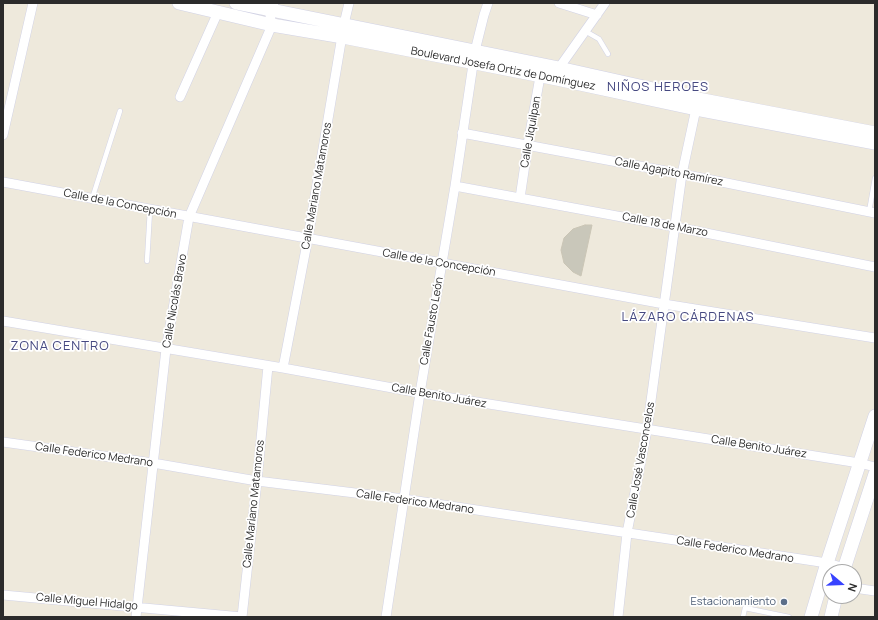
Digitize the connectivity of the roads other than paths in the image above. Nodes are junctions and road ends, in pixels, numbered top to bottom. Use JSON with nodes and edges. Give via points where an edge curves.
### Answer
{"nodes":[{"id":1,"x":33,"y":3,"type":"edge"},
{"id":2,"x":179,"y":3,"type":"edge"},
{"id":3,"x":236,"y":3,"type":"edge"},
{"id":4,"x":349,"y":3,"type":"edge"},
{"id":5,"x":488,"y":3,"type":"edge"},
{"id":6,"x":559,"y":3,"type":"edge"},
{"id":7,"x":605,"y":3,"type":"edge"},
{"id":8,"x":271,"y":7,"type":"edge"},
{"id":9,"x":218,"y":12,"type":"junction"},
{"id":10,"x":597,"y":14,"type":"junction"},
{"id":11,"x":272,"y":25,"type":"junction"},
{"id":12,"x":344,"y":30,"type":"junction"},
{"id":13,"x":585,"y":31,"type":"junction"},
{"id":14,"x":608,"y":54,"type":"dead end"},
{"id":15,"x":474,"y":56,"type":"junction"},
{"id":16,"x":541,"y":71,"type":"junction"},
{"id":17,"x":558,"y":73,"type":"junction"},
{"id":18,"x":180,"y":97,"type":"dead end"},
{"id":19,"x":697,"y":104,"type":"junction"},
{"id":20,"x":120,"y":111,"type":"dead end"},
{"id":21,"x":462,"y":133,"type":"junction"},
{"id":22,"x":875,"y":133,"type":"edge"},
{"id":23,"x":3,"y":135,"type":"edge"},
{"id":24,"x":875,"y":143,"type":"edge"},
{"id":25,"x":528,"y":144,"type":"junction"},
{"id":26,"x":682,"y":174,"type":"junction"},
{"id":27,"x":875,"y":178,"type":"edge"},
{"id":28,"x":3,"y":182,"type":"edge"},
{"id":29,"x":455,"y":186,"type":"junction"},
{"id":30,"x":520,"y":198,"type":"junction"},
{"id":31,"x":92,"y":199,"type":"junction"},
{"id":32,"x":150,"y":210,"type":"junction"},
{"id":33,"x":872,"y":212,"type":"edge"},
{"id":34,"x":189,"y":217,"type":"junction"},
{"id":35,"x":676,"y":227,"type":"junction"},
{"id":36,"x":308,"y":238,"type":"junction"},
{"id":37,"x":147,"y":261,"type":"dead end"},
{"id":38,"x":442,"y":264,"type":"junction"},
{"id":39,"x":875,"y":267,"type":"edge"},
{"id":40,"x":664,"y":304,"type":"junction"},
{"id":41,"x":3,"y":321,"type":"edge"},
{"id":42,"x":875,"y":338,"type":"edge"},
{"id":43,"x":166,"y":349,"type":"junction"},
{"id":44,"x":268,"y":366,"type":"junction"},
{"id":45,"x":283,"y":368,"type":"junction"},
{"id":46,"x":420,"y":393,"type":"junction"},
{"id":47,"x":875,"y":416,"type":"edge"},
{"id":48,"x":647,"y":430,"type":"junction"},
{"id":49,"x":3,"y":442,"type":"edge"},
{"id":50,"x":153,"y":463,"type":"junction"},
{"id":51,"x":859,"y":464,"type":"junction"},
{"id":52,"x":875,"y":467,"type":"edge"},
{"id":53,"x":875,"y":474,"type":"edge"},
{"id":54,"x":257,"y":480,"type":"junction"},
{"id":55,"x":404,"y":499,"type":"junction"},
{"id":56,"x":628,"y":533,"type":"junction"},
{"id":57,"x":827,"y":563,"type":"junction"},
{"id":58,"x":846,"y":564,"type":"edge"},
{"id":59,"x":862,"y":589,"type":"edge"},
{"id":60,"x":875,"y":591,"type":"edge"},
{"id":61,"x":3,"y":595,"type":"edge"},
{"id":62,"x":834,"y":604,"type":"edge"},
{"id":63,"x":138,"y":606,"type":"junction"},
{"id":64,"x":136,"y":617,"type":"edge"},
{"id":65,"x":242,"y":617,"type":"edge"},
{"id":66,"x":386,"y":617,"type":"edge"},
{"id":67,"x":618,"y":617,"type":"edge"},
{"id":68,"x":743,"y":617,"type":"edge"},
{"id":69,"x":788,"y":617,"type":"edge"},
{"id":70,"x":811,"y":617,"type":"edge"},
{"id":71,"x":831,"y":617,"type":"edge"}],
"edges":[{"from":1,"to":23,"type":"street"},
{"from":2,"to":9,"type":"street","name":"Boulevard Josefa Ortiz de Domínguez"},
{"from":3,"to":8,"type":"street","name":"Boulevard Josefa Ortiz de Domínguez"},
{"from":4,"to":12,"type":"street","name":"Calle Mariano Matamoros"},
{"from":5,"to":15,"type":"street","name":"Calle Fausto León"},
{"from":6,"to":10,"type":"street"},
{"from":7,"to":10,"type":"street"},
{"from":8,"to":11,"type":"street"},
{"from":8,"to":12,"type":"street","name":"Boulevard Josefa Ortiz de Domínguez"},
{"from":9,"to":11,"type":"street","name":"Boulevard Josefa Ortiz de Domínguez"},
{"from":9,"to":18,"type":"street"},
{"from":10,"to":13,"type":"street"},
{"from":11,"to":12,"type":"street","name":"Boulevard Josefa Ortiz de Domínguez"},
{"from":11,"to":34,"type":"street","name":"Calle Nicolás Bravo"},
{"from":12,"to":15,"type":"street","name":"Boulevard Josefa Ortiz de Domínguez"},
{"from":12,"to":36,"type":"street","name":"Calle Mariano Matamoros"},
{"from":13,"to":14,"type":"lane","via":[[599,39]]},
{"from":13,"to":17,"type":"street"},
{"from":15,"to":16,"type":"street","name":"Boulevard Josefa Ortiz de Domínguez"},
{"from":15,"to":21,"type":"street","name":"Calle Fausto León"},
{"from":16,"to":17,"type":"street","name":"Boulevard Josefa Ortiz de Domínguez"},
{"from":16,"to":25,"type":"street","name":"Calle Jiquilpan"},
{"from":17,"to":19,"type":"street","name":"Boulevard Josefa Ortiz de Domínguez"},
{"from":19,"to":22,"type":"street","name":"Boulevard Josefa Ortiz de Domínguez"},
{"from":19,"to":24,"type":"street","name":"Boulevard Josefa Ortiz de Domínguez"},
{"from":19,"to":26,"type":"street","name":"Calle José Vasconcelos"},
{"from":20,"to":31,"type":"lane"},
{"from":21,"to":25,"type":"street","name":"Calle Agapito Ramírez"},
{"from":21,"to":29,"type":"street","name":"Calle Fausto León"},
{"from":25,"to":26,"type":"street","name":"Calle Agapito Ramírez"},
{"from":25,"to":30,"type":"street","name":"Calle Jiquilpan"},
{"from":26,"to":33,"type":"street","name":"Calle Agapito Ramírez"},
{"from":26,"to":35,"type":"street","name":"Calle José Vasconcelos"},
{"from":27,"to":33,"type":"lane"},
{"from":28,"to":31,"type":"street","name":"Calle de la Concepción"},
{"from":29,"to":30,"type":"street","name":"Calle 18 de Marzo"},
{"from":29,"to":38,"type":"street","name":"Calle Fausto León"},
{"from":30,"to":35,"type":"street","name":"Calle 18 de Marzo"},
{"from":31,"to":32,"type":"street","name":"Calle de la Concepción"},
{"from":32,"to":34,"type":"street","name":"Calle de la Concepción"},
{"from":32,"to":37,"type":"lane"},
{"from":34,"to":36,"type":"street","name":"Calle de la Concepción"},
{"from":34,"to":43,"type":"street","name":"Calle Nicolás Bravo"},
{"from":35,"to":39,"type":"street","name":"Calle 18 de Marzo"},
{"from":35,"to":40,"type":"street","name":"Calle José Vasconcelos"},
{"from":36,"to":38,"type":"street","name":"Calle de la Concepción"},
{"from":36,"to":45,"type":"street","name":"Calle Mariano Matamoros"},
{"from":38,"to":40,"type":"street","name":"Calle de la Concepción"},
{"from":38,"to":46,"type":"street","name":"Calle Fausto León"},
{"from":40,"to":42,"type":"street","name":"Calle de la Concepción"},
{"from":40,"to":48,"type":"street","name":"Calle José Vasconcelos"},
{"from":41,"to":43,"type":"street","name":"Calle Benito Juárez"},
{"from":43,"to":44,"type":"street","name":"Calle Benito Juárez"},
{"from":43,"to":50,"type":"street","name":"Calle Nicolás Bravo"},
{"from":44,"to":45,"type":"street","name":"Calle Benito Juárez"},
{"from":44,"to":54,"type":"street","name":"Calle Mariano Matamoros"},
{"from":45,"to":46,"type":"street","name":"Calle Benito Juárez"},
{"from":46,"to":48,"type":"street","name":"Calle Benito Juárez"},
{"from":46,"to":55,"type":"street","name":"Calle Fausto León"},
{"from":47,"to":51,"type":"street"},
{"from":48,"to":51,"type":"street","name":"Calle Benito Juárez"},
{"from":48,"to":56,"type":"street","name":"Calle José Vasconcelos"},
{"from":49,"to":50,"type":"street","name":"Calle Federico Medrano"},
{"from":50,"to":54,"type":"street","name":"Calle Federico Medrano"},
{"from":50,"to":63,"type":"street","name":"Calle Nicolás Bravo"},
{"from":51,"to":52,"type":"street","name":"Calle Benito Juárez"},
{"from":51,"to":57,"type":"street"},
{"from":53,"to":58,"type":"street"},
{"from":54,"to":55,"type":"street","name":"Calle Federico Medrano"},
{"from":54,"to":65,"type":"street","name":"Calle Mariano Matamoros"},
{"from":55,"to":56,"type":"street","name":"Calle Federico Medrano"},
{"from":55,"to":66,"type":"street","name":"Calle Fausto León"},
{"from":56,"to":57,"type":"street","name":"Calle Federico Medrano"},
{"from":56,"to":67,"type":"street","name":"Calle José Vasconcelos"},
{"from":57,"to":70,"type":"street"},
{"from":59,"to":60,"type":"street"},
{"from":61,"to":63,"type":"street","name":"Calle Miguel Hidalgo"},
{"from":62,"to":71,"type":"street"},
{"from":63,"to":64,"type":"street","name":"Calle Nicolás Bravo"},
{"from":63,"to":65,"type":"street","name":"Calle Miguel Hidalgo"},
{"from":68,"to":69,"type":"lane","via":[[745,608]]}]}
